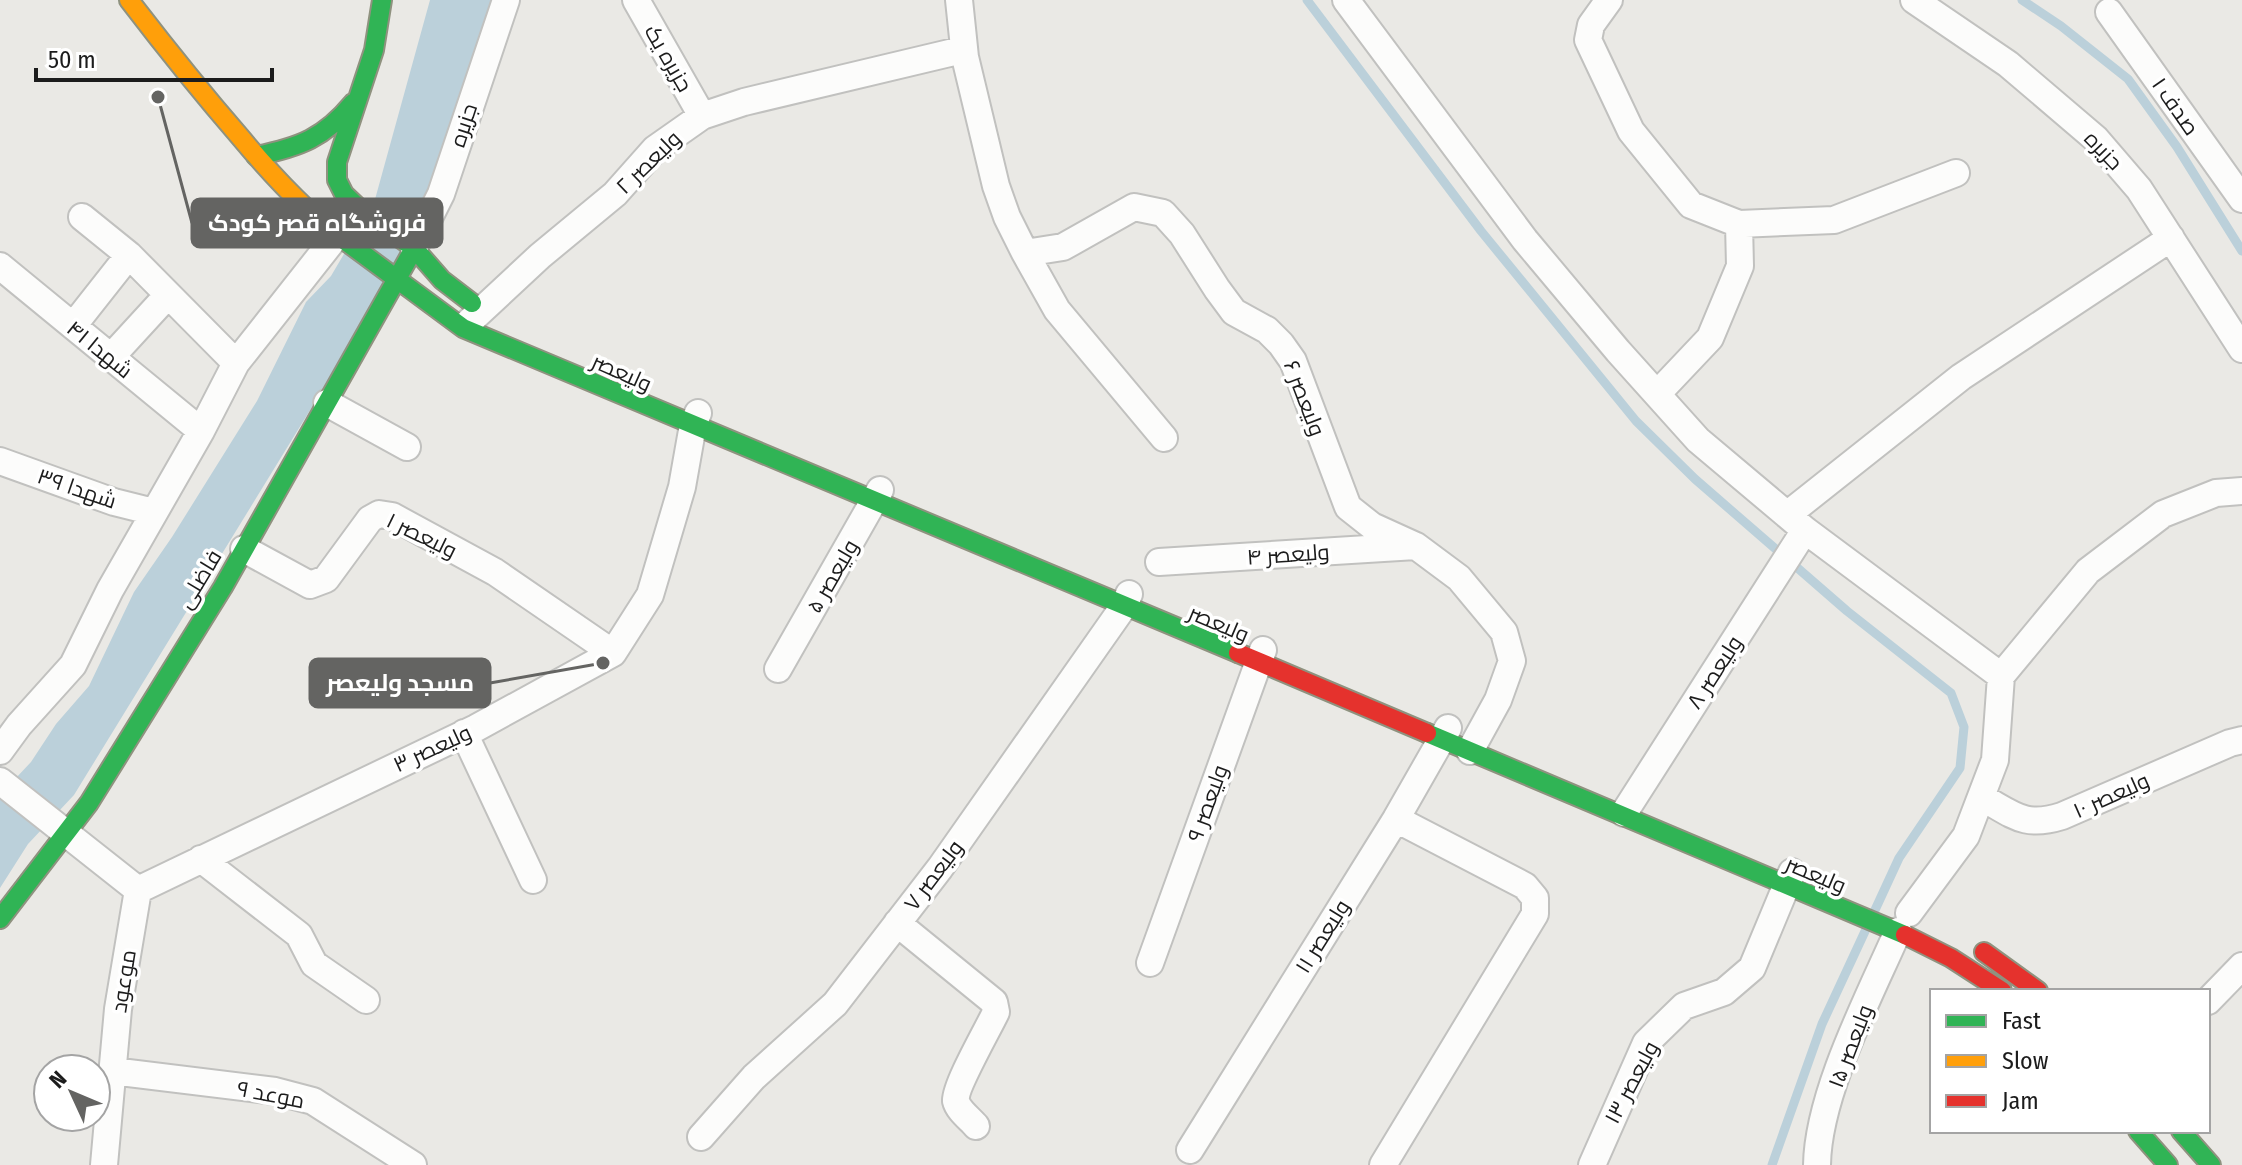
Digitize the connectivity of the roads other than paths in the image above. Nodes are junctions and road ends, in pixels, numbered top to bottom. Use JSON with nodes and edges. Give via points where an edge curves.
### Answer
{"nodes":[{"id":1,"x":129,"y":0,"type":"edge"},
{"id":2,"x":382,"y":0,"type":"edge"},
{"id":3,"x":506,"y":0,"type":"edge"},
{"id":4,"x":636,"y":0,"type":"edge"},
{"id":5,"x":959,"y":0,"type":"edge"},
{"id":6,"x":1346,"y":0,"type":"edge"},
{"id":7,"x":1609,"y":0,"type":"edge"},
{"id":8,"x":1914,"y":0,"type":"edge"},
{"id":9,"x":2109,"y":12,"type":"dead end"},
{"id":10,"x":965,"y":57,"type":"junction"},
{"id":11,"x":359,"y":94,"type":"junction"},
{"id":12,"x":702,"y":116,"type":"junction"},
{"id":13,"x":256,"y":156,"type":"junction"},
{"id":14,"x":1956,"y":173,"type":"dead end"},
{"id":15,"x":2242,"y":199,"type":"edge"},
{"id":16,"x":82,"y":217,"type":"dead end"},
{"id":17,"x":1739,"y":224,"type":"junction"},
{"id":18,"x":342,"y":238,"type":"junction"},
{"id":19,"x":2171,"y":238,"type":"junction"},
{"id":20,"x":411,"y":246,"type":"junction"},
{"id":21,"x":1025,"y":253,"type":"junction"},
{"id":22,"x":129,"y":255,"type":"junction"},
{"id":23,"x":0,"y":266,"type":"edge"},
{"id":24,"x":395,"y":276,"type":"junction"},
{"id":25,"x":167,"y":296,"type":"junction"},
{"id":26,"x":488,"y":312,"type":"junction"},
{"id":27,"x":73,"y":326,"type":"junction"},
{"id":28,"x":463,"y":328,"type":"junction"},
{"id":29,"x":2242,"y":349,"type":"edge"},
{"id":30,"x":111,"y":357,"type":"junction"},
{"id":31,"x":236,"y":363,"type":"junction"},
{"id":32,"x":1657,"y":394,"type":"junction"},
{"id":33,"x":327,"y":403,"type":"junction"},
{"id":34,"x":699,"y":411,"type":"junction"},
{"id":35,"x":201,"y":431,"type":"junction"},
{"id":36,"x":1164,"y":438,"type":"dead end"},
{"id":37,"x":407,"y":447,"type":"dead end"},
{"id":38,"x":0,"y":461,"type":"edge"},
{"id":39,"x":881,"y":487,"type":"junction"},
{"id":40,"x":2242,"y":491,"type":"edge"},
{"id":41,"x":154,"y":512,"type":"junction"},
{"id":42,"x":1797,"y":529,"type":"junction"},
{"id":43,"x":1416,"y":546,"type":"junction"},
{"id":44,"x":244,"y":549,"type":"junction"},
{"id":45,"x":1159,"y":562,"type":"dead end"},
{"id":46,"x":1129,"y":591,"type":"junction"},
{"id":47,"x":1264,"y":648,"type":"junction"},
{"id":48,"x":613,"y":653,"type":"junction"},
{"id":49,"x":778,"y":669,"type":"dead end"},
{"id":50,"x":2001,"y":676,"type":"junction"},
{"id":51,"x":1443,"y":725,"type":"junction"},
{"id":52,"x":464,"y":733,"type":"junction"},
{"id":53,"x":2242,"y":740,"type":"edge"},
{"id":54,"x":1481,"y":741,"type":"junction"},
{"id":55,"x":0,"y":751,"type":"edge"},
{"id":56,"x":0,"y":781,"type":"edge"},
{"id":57,"x":1981,"y":797,"type":"junction"},
{"id":58,"x":1632,"y":800,"type":"junction"},
{"id":59,"x":1396,"y":819,"type":"junction"},
{"id":60,"x":66,"y":833,"type":"junction"},
{"id":61,"x":201,"y":859,"type":"junction"},
{"id":62,"x":1793,"y":870,"type":"junction"},
{"id":63,"x":533,"y":880,"type":"dead end"},
{"id":64,"x":138,"y":890,"type":"junction"},
{"id":65,"x":1900,"y":917,"type":"junction"},
{"id":66,"x":0,"y":919,"type":"edge"},
{"id":67,"x":897,"y":923,"type":"junction"},
{"id":68,"x":1971,"y":945,"type":"dead end"},
{"id":69,"x":1150,"y":963,"type":"dead end"},
{"id":70,"x":2242,"y":966,"type":"edge"},
{"id":71,"x":1999,"y":989,"type":"edge"},
{"id":72,"x":2035,"y":989,"type":"edge"},
{"id":73,"x":2210,"y":999,"type":"edge"},
{"id":74,"x":366,"y":1000,"type":"dead end"},
{"id":75,"x":112,"y":1071,"type":"joint"},
{"id":76,"x":976,"y":1126,"type":"dead end"},
{"id":77,"x":107,"y":1133,"type":"edge"},
{"id":78,"x":2140,"y":1133,"type":"edge"},
{"id":79,"x":2183,"y":1133,"type":"edge"},
{"id":80,"x":701,"y":1137,"type":"dead end"},
{"id":81,"x":1190,"y":1150,"type":"dead end"},
{"id":82,"x":104,"y":1165,"type":"edge"},
{"id":83,"x":413,"y":1165,"type":"edge"},
{"id":84,"x":1383,"y":1165,"type":"edge"},
{"id":85,"x":1592,"y":1165,"type":"edge"},
{"id":86,"x":1817,"y":1165,"type":"edge"},
{"id":87,"x":2168,"y":1165,"type":"edge"},
{"id":88,"x":2211,"y":1165,"type":"edge"}],
"edges":[{"from":1,"to":13,"type":"main road"},
{"from":2,"to":11,"type":"main road","via":[[374,50]]},
{"from":3,"to":20,"type":"street","name":"جزیره","via":[[441,194]]},
{"from":4,"to":12,"type":"street","name":"جزیره یک"},
{"from":5,"to":10,"type":"street"},
{"from":6,"to":32,"type":"street","via":[[1525,240]]},
{"from":7,"to":17,"type":"street","via":[[1591,25],[1588,40],[1631,131],[1691,205]]},
{"from":8,"to":19,"type":"street","name":"جزیره","via":[[2008,64],[2096,139],[2139,189]]},
{"from":9,"to":15,"type":"street","name":"صدف ۱"},
{"from":10,"to":12,"type":"street","name":"ولیعصر ۲","via":[[958,51]]},
{"from":10,"to":21,"type":"street","via":[[996,186]]},
{"from":11,"to":13,"type":"main road","via":[[337,124],[315,140]]},
{"from":11,"to":20,"type":"main road","via":[[337,162],[337,180],[364,213]]},
{"from":12,"to":26,"type":"street","name":"ولیعصر ۲","via":[[655,149],[615,194]]},
{"from":13,"to":18,"type":"main road"},
{"from":14,"to":17,"type":"street","via":[[1834,220]]},
{"from":16,"to":22,"type":"street"},
{"from":17,"to":32,"type":"street","via":[[1740,266],[1710,338]]},
{"from":18,"to":24,"type":"main road","name":"ولیعصر"},
{"from":18,"to":31,"type":"street"},
{"from":19,"to":29,"type":"street","name":"جزیره"},
{"from":19,"to":42,"type":"street","name":"ولیعصر ۸","via":[[1961,377]]},
{"from":20,"to":24,"type":"main road","name":"فاضلی"},
{"from":20,"to":26,"type":"main road","via":[[442,280]]},
{"from":21,"to":36,"type":"street","via":[[1057,310]]},
{"from":21,"to":43,"type":"street","name":"ولیعصر ۶","via":[[1063,247],[1134,207],[1163,213],[1234,312],[1267,330],[1293,361],[1348,507],[1372,526]]},
{"from":22,"to":25,"type":"street"},
{"from":22,"to":27,"type":"street"},
{"from":23,"to":27,"type":"street","name":"شهدا ۴۱"},
{"from":24,"to":28,"type":"main road","name":"ولیعصر"},
{"from":24,"to":33,"type":"main road","name":"فاضلی"},
{"from":25,"to":30,"type":"street"},
{"from":25,"to":31,"type":"street"},
{"from":26,"to":28,"type":"street","name":"ولیعصر ۲"},
{"from":27,"to":30,"type":"street","name":"شهدا ۴۱"},
{"from":28,"to":34,"type":"main road","name":"ولیعصر"},
{"from":30,"to":35,"type":"street","name":"شهدا ۴۱"},
{"from":31,"to":35,"type":"street"},
{"from":32,"to":42,"type":"street","via":[[1698,440]]},
{"from":33,"to":37,"type":"street"},
{"from":33,"to":44,"type":"main road","name":"فاضلی"},
{"from":34,"to":39,"type":"main road","name":"ولیعصر"},
{"from":34,"to":48,"type":"street","name":"ولیعصر ۳","via":[[650,595]]},
{"from":35,"to":41,"type":"street"},
{"from":38,"to":41,"type":"street","name":"شهدا ۳۹"},
{"from":39,"to":46,"type":"main road","name":"ولیعصر"},
{"from":39,"to":49,"type":"street","name":"ولیعصر ۵"},
{"from":40,"to":50,"type":"street","via":[[2216,493],[2163,514],[2088,571]]},
{"from":41,"to":55,"type":"street","via":[[73,665]]},
{"from":42,"to":50,"type":"street"},
{"from":42,"to":58,"type":"street","name":"ولیعصر ۸","via":[[1775,577]]},
{"from":43,"to":45,"type":"street","name":"ولیعصر ۴"},
{"from":43,"to":54,"type":"street","name":"ولیعصر ۶","via":[[1459,578],[1504,632],[1512,661]]},
{"from":44,"to":48,"type":"street","name":"ولیعصر ۱","via":[[310,585],[320,584],[370,519],[392,516],[495,572]]},
{"from":44,"to":60,"type":"main road","name":"فاضلی"},
{"from":46,"to":47,"type":"main road","name":"ولیعصر"},
{"from":46,"to":67,"type":"street","name":"ولیعصر ۷"},
{"from":47,"to":51,"type":"main road","name":"ولیعصر"},
{"from":47,"to":69,"type":"street","name":"ولیعصر ۹"},
{"from":48,"to":52,"type":"street","name":"ولیعصر ۳"},
{"from":50,"to":57,"type":"street","via":[[1995,760]]},
{"from":51,"to":54,"type":"main road","name":"ولیعصر"},
{"from":51,"to":59,"type":"street","name":"ولیعصر ۱۱"},
{"from":52,"to":61,"type":"street","name":"ولیعصر ۳"},
{"from":52,"to":63,"type":"street"},
{"from":53,"to":57,"type":"street","name":"ولیعصر ۱۰","via":[[2041,823]]},
{"from":54,"to":58,"type":"main road","name":"ولیعصر"},
{"from":56,"to":60,"type":"street"},
{"from":57,"to":65,"type":"street","via":[[1966,836]]},
{"from":58,"to":62,"type":"main road","name":"ولیعصر"},
{"from":59,"to":81,"type":"street","name":"ولیعصر ۱۱"},
{"from":59,"to":84,"type":"street","via":[[1525,886],[1535,898],[1535,914]]},
{"from":60,"to":64,"type":"street"},
{"from":60,"to":66,"type":"main road","name":"فاضلی"},
{"from":61,"to":64,"type":"street","name":"ولیعصر ۳"},
{"from":61,"to":74,"type":"street","via":[[299,935],[314,964]]},
{"from":62,"to":65,"type":"main road","name":"ولیعصر","via":[[1851,911]]},
{"from":62,"to":85,"type":"street","name":"ولیعصر ۱۳","via":[[1752,968],[1724,992],[1684,1006],[1646,1043]]},
{"from":64,"to":75,"type":"street","name":"موعود"},
{"from":65,"to":71,"type":"main road","name":"ولیعصر"},
{"from":65,"to":86,"type":"street","name":"ولیعصر ۱۵","via":[[1844,1054],[1817,1141]]},
{"from":67,"to":76,"type":"street","via":[[996,1006],[955,1098]]},
{"from":67,"to":80,"type":"street","name":"ولیعصر ۷","via":[[835,1004],[754,1077]]},
{"from":68,"to":72,"type":"main road"},
{"from":70,"to":73,"type":"street"},
{"from":75,"to":83,"type":"street","name":"موعد ۹","via":[[275,1091],[313,1101]]},
{"from":77,"to":82,"type":"street","name":"موعود"},
{"from":78,"to":87,"type":"main road"},
{"from":79,"to":88,"type":"main road"}]}
